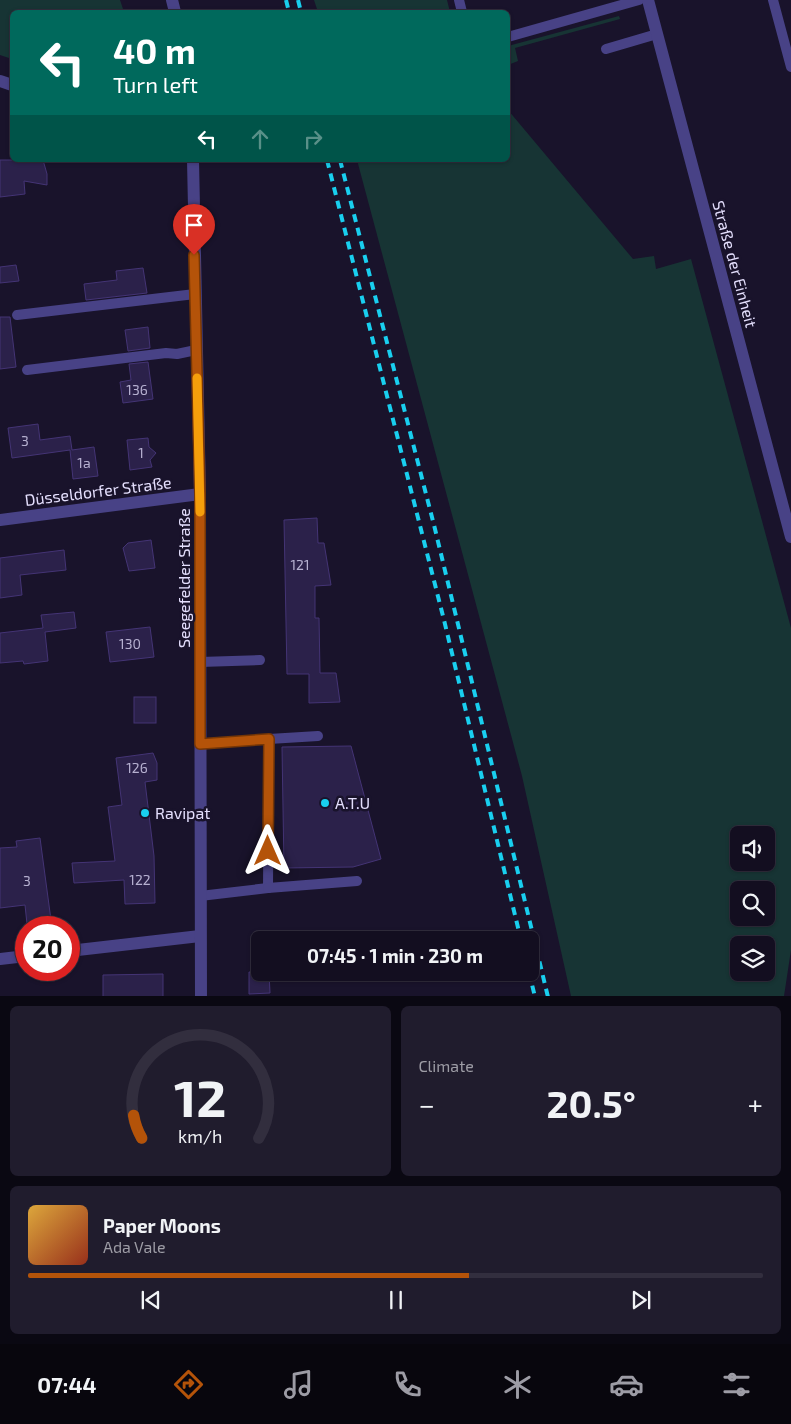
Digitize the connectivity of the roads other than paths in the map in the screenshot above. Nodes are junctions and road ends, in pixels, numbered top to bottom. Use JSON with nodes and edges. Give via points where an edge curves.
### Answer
{"nodes":[{"id":1,"x":638,"y":0,"type":"edge"},
{"id":2,"x":648,"y":0,"type":"edge"},
{"id":3,"x":773,"y":0,"type":"edge"},
{"id":4,"x":657,"y":34,"type":"junction"},
{"id":5,"x":510,"y":36,"type":"edge"},
{"id":6,"x":606,"y":49,"type":"dead end"},
{"id":7,"x":791,"y":66,"type":"edge"},
{"id":8,"x":192,"y":162,"type":"edge"},
{"id":9,"x":195,"y":294,"type":"junction"},
{"id":10,"x":17,"y":314,"type":"dead end"},
{"id":11,"x":196,"y":350,"type":"junction"},
{"id":12,"x":27,"y":370,"type":"dead end"},
{"id":13,"x":200,"y":494,"type":"junction"},
{"id":14,"x":0,"y":520,"type":"edge"},
{"id":15,"x":791,"y":537,"type":"edge"},
{"id":16,"x":260,"y":660,"type":"dead end"},
{"id":17,"x":200,"y":662,"type":"junction"},
{"id":18,"x":318,"y":736,"type":"dead end"},
{"id":19,"x":269,"y":739,"type":"junction"},
{"id":20,"x":200,"y":744,"type":"junction"},
{"id":21,"x":358,"y":881,"type":"dead end"},
{"id":22,"x":268,"y":888,"type":"junction"},
{"id":23,"x":200,"y":896,"type":"junction"},
{"id":24,"x":200,"y":936,"type":"junction"},
{"id":25,"x":80,"y":950,"type":"edge"},
{"id":26,"x":15,"y":957,"type":"edge"},
{"id":27,"x":0,"y":959,"type":"edge"},
{"id":28,"x":201,"y":996,"type":"edge"}],
"edges":[{"from":1,"to":5,"type":"lane"},
{"from":2,"to":4,"type":"street","name":"Straße der Einheit"},
{"from":3,"to":7,"type":"lane"},
{"from":4,"to":6,"type":"lane"},
{"from":4,"to":15,"type":"street","name":"Straße der Einheit"},
{"from":8,"to":9,"type":"street","name":"Seegefelder Straße"},
{"from":9,"to":10,"type":"lane"},
{"from":9,"to":11,"type":"street","name":"Seegefelder Straße"},
{"from":11,"to":12,"type":"lane"},
{"from":11,"to":13,"type":"street","name":"Seegefelder Straße"},
{"from":13,"to":14,"type":"street","name":"Düsseldorfer Straße"},
{"from":13,"to":17,"type":"street","name":"Seegefelder Straße"},
{"from":16,"to":17,"type":"lane"},
{"from":17,"to":20,"type":"street","name":"Seegefelder Straße"},
{"from":18,"to":19,"type":"lane"},
{"from":19,"to":20,"type":"lane"},
{"from":19,"to":22,"type":"lane"},
{"from":20,"to":23,"type":"street","name":"Seegefelder Straße"},
{"from":21,"to":22,"type":"lane"},
{"from":22,"to":23,"type":"lane"},
{"from":23,"to":24,"type":"street","name":"Seegefelder Straße"},
{"from":24,"to":25,"type":"street"},
{"from":24,"to":28,"type":"street","name":"Seegefelder Straße"},
{"from":26,"to":27,"type":"street"}]}
